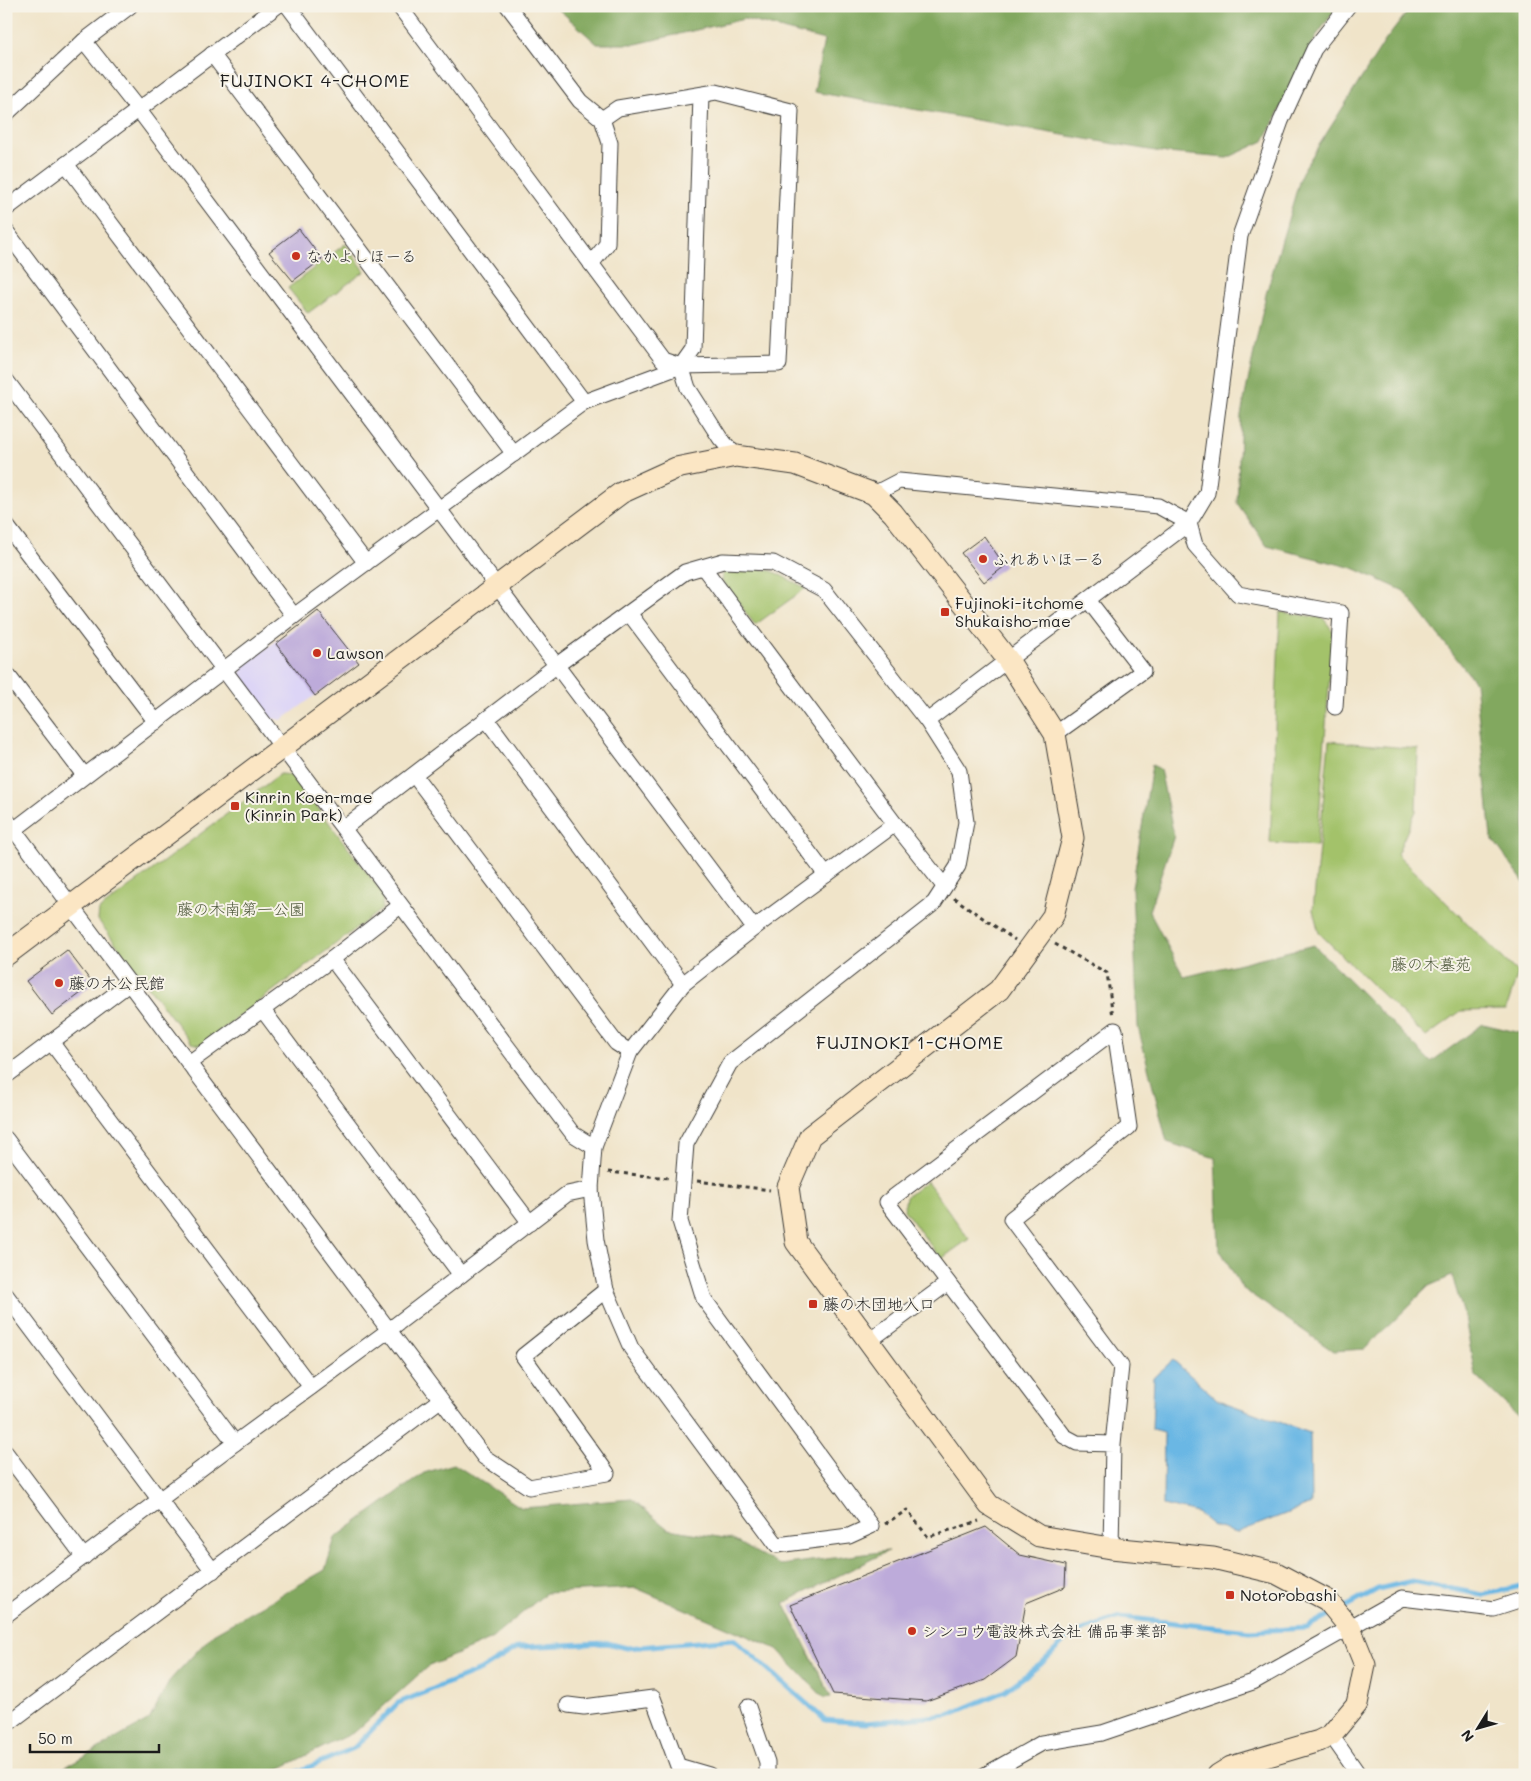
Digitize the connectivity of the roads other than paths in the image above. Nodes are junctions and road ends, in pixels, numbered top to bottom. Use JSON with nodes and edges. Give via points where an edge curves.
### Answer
{"nodes":[{"id":1,"x":130,"y":6,"type":"edge"},
{"id":2,"x":277,"y":6,"type":"edge"},
{"id":3,"x":288,"y":6,"type":"edge"},
{"id":4,"x":508,"y":6,"type":"edge"},
{"id":5,"x":1348,"y":6,"type":"edge"},
{"id":6,"x":401,"y":7,"type":"edge"},
{"id":7,"x":84,"y":41,"type":"junction"},
{"id":8,"x":212,"y":54,"type":"junction"},
{"id":9,"x":701,"y":95,"type":"junction"},
{"id":10,"x":138,"y":109,"type":"junction"},
{"id":11,"x":6,"y":114,"type":"edge"},
{"id":12,"x":602,"y":119,"type":"junction"},
{"id":13,"x":66,"y":164,"type":"junction"},
{"id":14,"x":6,"y":209,"type":"edge"},
{"id":15,"x":6,"y":231,"type":"edge"},
{"id":16,"x":591,"y":264,"type":"junction"},
{"id":17,"x":681,"y":366,"type":"junction"},
{"id":18,"x":6,"y":380,"type":"edge"},
{"id":19,"x":584,"y":402,"type":"junction"},
{"id":20,"x":514,"y":454,"type":"junction"},
{"id":21,"x":736,"y":456,"type":"junction"},
{"id":22,"x":874,"y":494,"type":"junction"},
{"id":23,"x":439,"y":509,"type":"junction"},
{"id":24,"x":1189,"y":523,"type":"junction"},
{"id":25,"x":6,"y":525,"type":"edge"},
{"id":26,"x":366,"y":563,"type":"junction"},
{"id":27,"x":703,"y":567,"type":"junction"},
{"id":28,"x":496,"y":586,"type":"junction"},
{"id":29,"x":1088,"y":600,"type":"junction"},
{"id":30,"x":629,"y":613,"type":"junction"},
{"id":31,"x":294,"y":616,"type":"junction"},
{"id":32,"x":1008,"y":660,"type":"junction"},
{"id":33,"x":557,"y":665,"type":"junction"},
{"id":34,"x":224,"y":671,"type":"junction"},
{"id":35,"x":6,"y":673,"type":"edge"},
{"id":36,"x":1336,"y":707,"type":"dead end"},
{"id":37,"x":487,"y":720,"type":"junction"},
{"id":38,"x":927,"y":721,"type":"junction"},
{"id":39,"x":156,"y":722,"type":"junction"},
{"id":40,"x":1055,"y":734,"type":"junction"},
{"id":41,"x":282,"y":747,"type":"junction"},
{"id":42,"x":414,"y":774,"type":"junction"},
{"id":43,"x":84,"y":775,"type":"junction"},
{"id":44,"x":895,"y":824,"type":"junction"},
{"id":45,"x":9,"y":828,"type":"edge"},
{"id":46,"x":344,"y":828,"type":"junction"},
{"id":47,"x":826,"y":874,"type":"junction"},
{"id":48,"x":943,"y":888,"type":"junction"},
{"id":49,"x":71,"y":906,"type":"junction"},
{"id":50,"x":400,"y":906,"type":"junction"},
{"id":51,"x":754,"y":928,"type":"junction"},
{"id":52,"x":6,"y":955,"type":"edge"},
{"id":53,"x":332,"y":959,"type":"junction"},
{"id":54,"x":130,"y":983,"type":"junction"},
{"id":55,"x":684,"y":984,"type":"junction"},
{"id":56,"x":262,"y":1009,"type":"junction"},
{"id":57,"x":51,"y":1042,"type":"junction"},
{"id":58,"x":630,"y":1052,"type":"junction"},
{"id":59,"x":188,"y":1063,"type":"junction"},
{"id":60,"x":6,"y":1076,"type":"edge"},
{"id":61,"x":6,"y":1139,"type":"edge"},
{"id":62,"x":594,"y":1147,"type":"junction"},
{"id":63,"x":591,"y":1189,"type":"junction"},
{"id":64,"x":530,"y":1223,"type":"junction"},
{"id":65,"x":461,"y":1275,"type":"junction"},
{"id":66,"x":948,"y":1283,"type":"junction"},
{"id":67,"x":606,"y":1290,"type":"junction"},
{"id":68,"x":6,"y":1295,"type":"edge"},
{"id":69,"x":389,"y":1330,"type":"junction"},
{"id":70,"x":868,"y":1341,"type":"junction"},
{"id":71,"x":311,"y":1387,"type":"junction"},
{"id":72,"x":440,"y":1400,"type":"junction"},
{"id":73,"x":235,"y":1443,"type":"junction"},
{"id":74,"x":1113,"y":1444,"type":"junction"},
{"id":75,"x":6,"y":1453,"type":"edge"},
{"id":76,"x":160,"y":1500,"type":"junction"},
{"id":77,"x":1111,"y":1548,"type":"junction"},
{"id":78,"x":84,"y":1557,"type":"junction"},
{"id":79,"x":213,"y":1571,"type":"junction"},
{"id":80,"x":1525,"y":1599,"type":"edge"},
{"id":81,"x":7,"y":1613,"type":"edge"},
{"id":82,"x":1346,"y":1624,"type":"junction"},
{"id":83,"x":568,"y":1704,"type":"dead end"},
{"id":84,"x":748,"y":1707,"type":"dead end"},
{"id":85,"x":6,"y":1725,"type":"edge"},
{"id":86,"x":1331,"y":1735,"type":"junction"},
{"id":87,"x":710,"y":1775,"type":"edge"},
{"id":88,"x":767,"y":1775,"type":"edge"},
{"id":89,"x":985,"y":1775,"type":"edge"},
{"id":90,"x":1218,"y":1775,"type":"edge"},
{"id":91,"x":1359,"y":1775,"type":"edge"}],
"edges":[{"from":1,"to":7,"type":"street"},
{"from":2,"to":8,"type":"street"},
{"from":3,"to":19,"type":"street"},
{"from":4,"to":12,"type":"street","via":[[580,101]]},
{"from":5,"to":24,"type":"street","via":[[1314,48],[1281,121],[1240,236],[1207,494]]},
{"from":6,"to":16,"type":"street"},
{"from":7,"to":10,"type":"street"},
{"from":7,"to":11,"type":"street"},
{"from":8,"to":10,"type":"street"},
{"from":8,"to":20,"type":"street"},
{"from":9,"to":12,"type":"street","via":[[618,108]]},
{"from":9,"to":17,"type":"street","via":[[693,349]]},
{"from":9,"to":17,"type":"street","via":[[716,92],[791,111],[779,364]]},
{"from":10,"to":13,"type":"street"},
{"from":10,"to":23,"type":"street"},
{"from":12,"to":16,"type":"street","via":[[610,143],[607,244]]},
{"from":13,"to":14,"type":"street"},
{"from":13,"to":26,"type":"street"},
{"from":15,"to":31,"type":"street"},
{"from":16,"to":17,"type":"street","via":[[663,360]]},
{"from":17,"to":19,"type":"street"},
{"from":17,"to":21,"type":"street","via":[[688,388],[720,438]]},
{"from":18,"to":34,"type":"street"},
{"from":19,"to":20,"type":"street"},
{"from":20,"to":23,"type":"street"},
{"from":21,"to":22,"type":"street","via":[[795,464]]},
{"from":21,"to":28,"type":"street","via":[[676,468],[621,493]]},
{"from":22,"to":24,"type":"street","via":[[899,481],[1158,506]]},
{"from":22,"to":32,"type":"street","via":[[893,513]]},
{"from":23,"to":26,"type":"street"},
{"from":23,"to":28,"type":"street"},
{"from":24,"to":29,"type":"street"},
{"from":24,"to":36,"type":"street","via":[[1195,545],[1238,594],[1341,613]]},
{"from":25,"to":39,"type":"street"},
{"from":26,"to":31,"type":"street"},
{"from":27,"to":30,"type":"street","via":[[685,572]]},
{"from":27,"to":38,"type":"street","via":[[723,561],[773,563],[824,590]]},
{"from":27,"to":44,"type":"street"},
{"from":28,"to":33,"type":"street"},
{"from":28,"to":41,"type":"street"},
{"from":29,"to":32,"type":"street"},
{"from":29,"to":40,"type":"street","via":[[1143,671]]},
{"from":30,"to":33,"type":"street"},
{"from":30,"to":47,"type":"street"},
{"from":31,"to":34,"type":"street"},
{"from":32,"to":38,"type":"street"},
{"from":32,"to":40,"type":"street"},
{"from":33,"to":37,"type":"street"},
{"from":33,"to":51,"type":"street"},
{"from":34,"to":39,"type":"street"},
{"from":34,"to":41,"type":"street"},
{"from":35,"to":43,"type":"street"},
{"from":37,"to":42,"type":"street"},
{"from":37,"to":55,"type":"street"},
{"from":38,"to":48,"type":"street","via":[[959,771],[966,822],[958,866]]},
{"from":39,"to":43,"type":"street"},
{"from":40,"to":70,"type":"street","via":[[1072,838],[1053,916],[1000,990],[810,1136],[788,1187],[796,1242]]},
{"from":41,"to":46,"type":"street"},
{"from":41,"to":49,"type":"street"},
{"from":42,"to":46,"type":"street"},
{"from":42,"to":58,"type":"street","via":[[616,1043]]},
{"from":43,"to":45,"type":"street"},
{"from":44,"to":47,"type":"street"},
{"from":44,"to":48,"type":"street"},
{"from":45,"to":49,"type":"street"},
{"from":46,"to":50,"type":"street"},
{"from":47,"to":51,"type":"street"},
{"from":48,"to":67,"type":"street","via":[[934,903],[730,1063],[686,1144],[680,1221],[704,1299],[871,1526],[849,1536],[777,1545],[631,1348]]},
{"from":49,"to":52,"type":"street"},
{"from":49,"to":54,"type":"street"},
{"from":50,"to":53,"type":"street"},
{"from":50,"to":62,"type":"street","via":[[573,1134]]},
{"from":51,"to":55,"type":"street"},
{"from":53,"to":56,"type":"street"},
{"from":53,"to":64,"type":"street"},
{"from":54,"to":57,"type":"street"},
{"from":54,"to":59,"type":"street"},
{"from":55,"to":58,"type":"street"},
{"from":56,"to":59,"type":"street"},
{"from":56,"to":65,"type":"street"},
{"from":57,"to":60,"type":"street"},
{"from":57,"to":71,"type":"street"},
{"from":58,"to":62,"type":"street"},
{"from":59,"to":69,"type":"street"},
{"from":61,"to":73,"type":"street"},
{"from":62,"to":63,"type":"street"},
{"from":63,"to":64,"type":"street","via":[[567,1194]]},
{"from":63,"to":67,"type":"street","via":[[596,1240]]},
{"from":64,"to":65,"type":"street"},
{"from":65,"to":69,"type":"street"},
{"from":66,"to":70,"type":"street"},
{"from":66,"to":74,"type":"street","via":[[1064,1436],[1077,1443]]},
{"from":66,"to":74,"type":"street","via":[[887,1202],[1115,1030],[1129,1127],[1011,1219],[1121,1366]]},
{"from":67,"to":72,"type":"street","via":[[523,1356],[607,1473],[530,1487],[484,1457]]},
{"from":68,"to":76,"type":"street"},
{"from":69,"to":71,"type":"street"},
{"from":69,"to":72,"type":"street"},
{"from":70,"to":77,"type":"street","via":[[990,1505],[1039,1536]]},
{"from":71,"to":73,"type":"street"},
{"from":72,"to":79,"type":"street"},
{"from":73,"to":76,"type":"street"},
{"from":74,"to":77,"type":"street"},
{"from":75,"to":78,"type":"street"},
{"from":76,"to":78,"type":"street"},
{"from":76,"to":79,"type":"street"},
{"from":77,"to":82,"type":"street","via":[[1222,1560],[1276,1573],[1327,1600]]},
{"from":78,"to":81,"type":"street"},
{"from":79,"to":85,"type":"street"},
{"from":80,"to":82,"type":"street","via":[[1494,1609],[1402,1598]]},
{"from":82,"to":86,"type":"street","via":[[1365,1665],[1357,1704]]},
{"from":82,"to":89,"type":"street","via":[[1253,1682],[1102,1733],[1042,1743]]},
{"from":83,"to":87,"type":"street","via":[[584,1708],[653,1698],[678,1766]]},
{"from":84,"to":88,"type":"street","via":[[767,1762]]},
{"from":86,"to":90,"type":"street","via":[[1319,1742],[1231,1767]]},
{"from":86,"to":91,"type":"street"}]}
